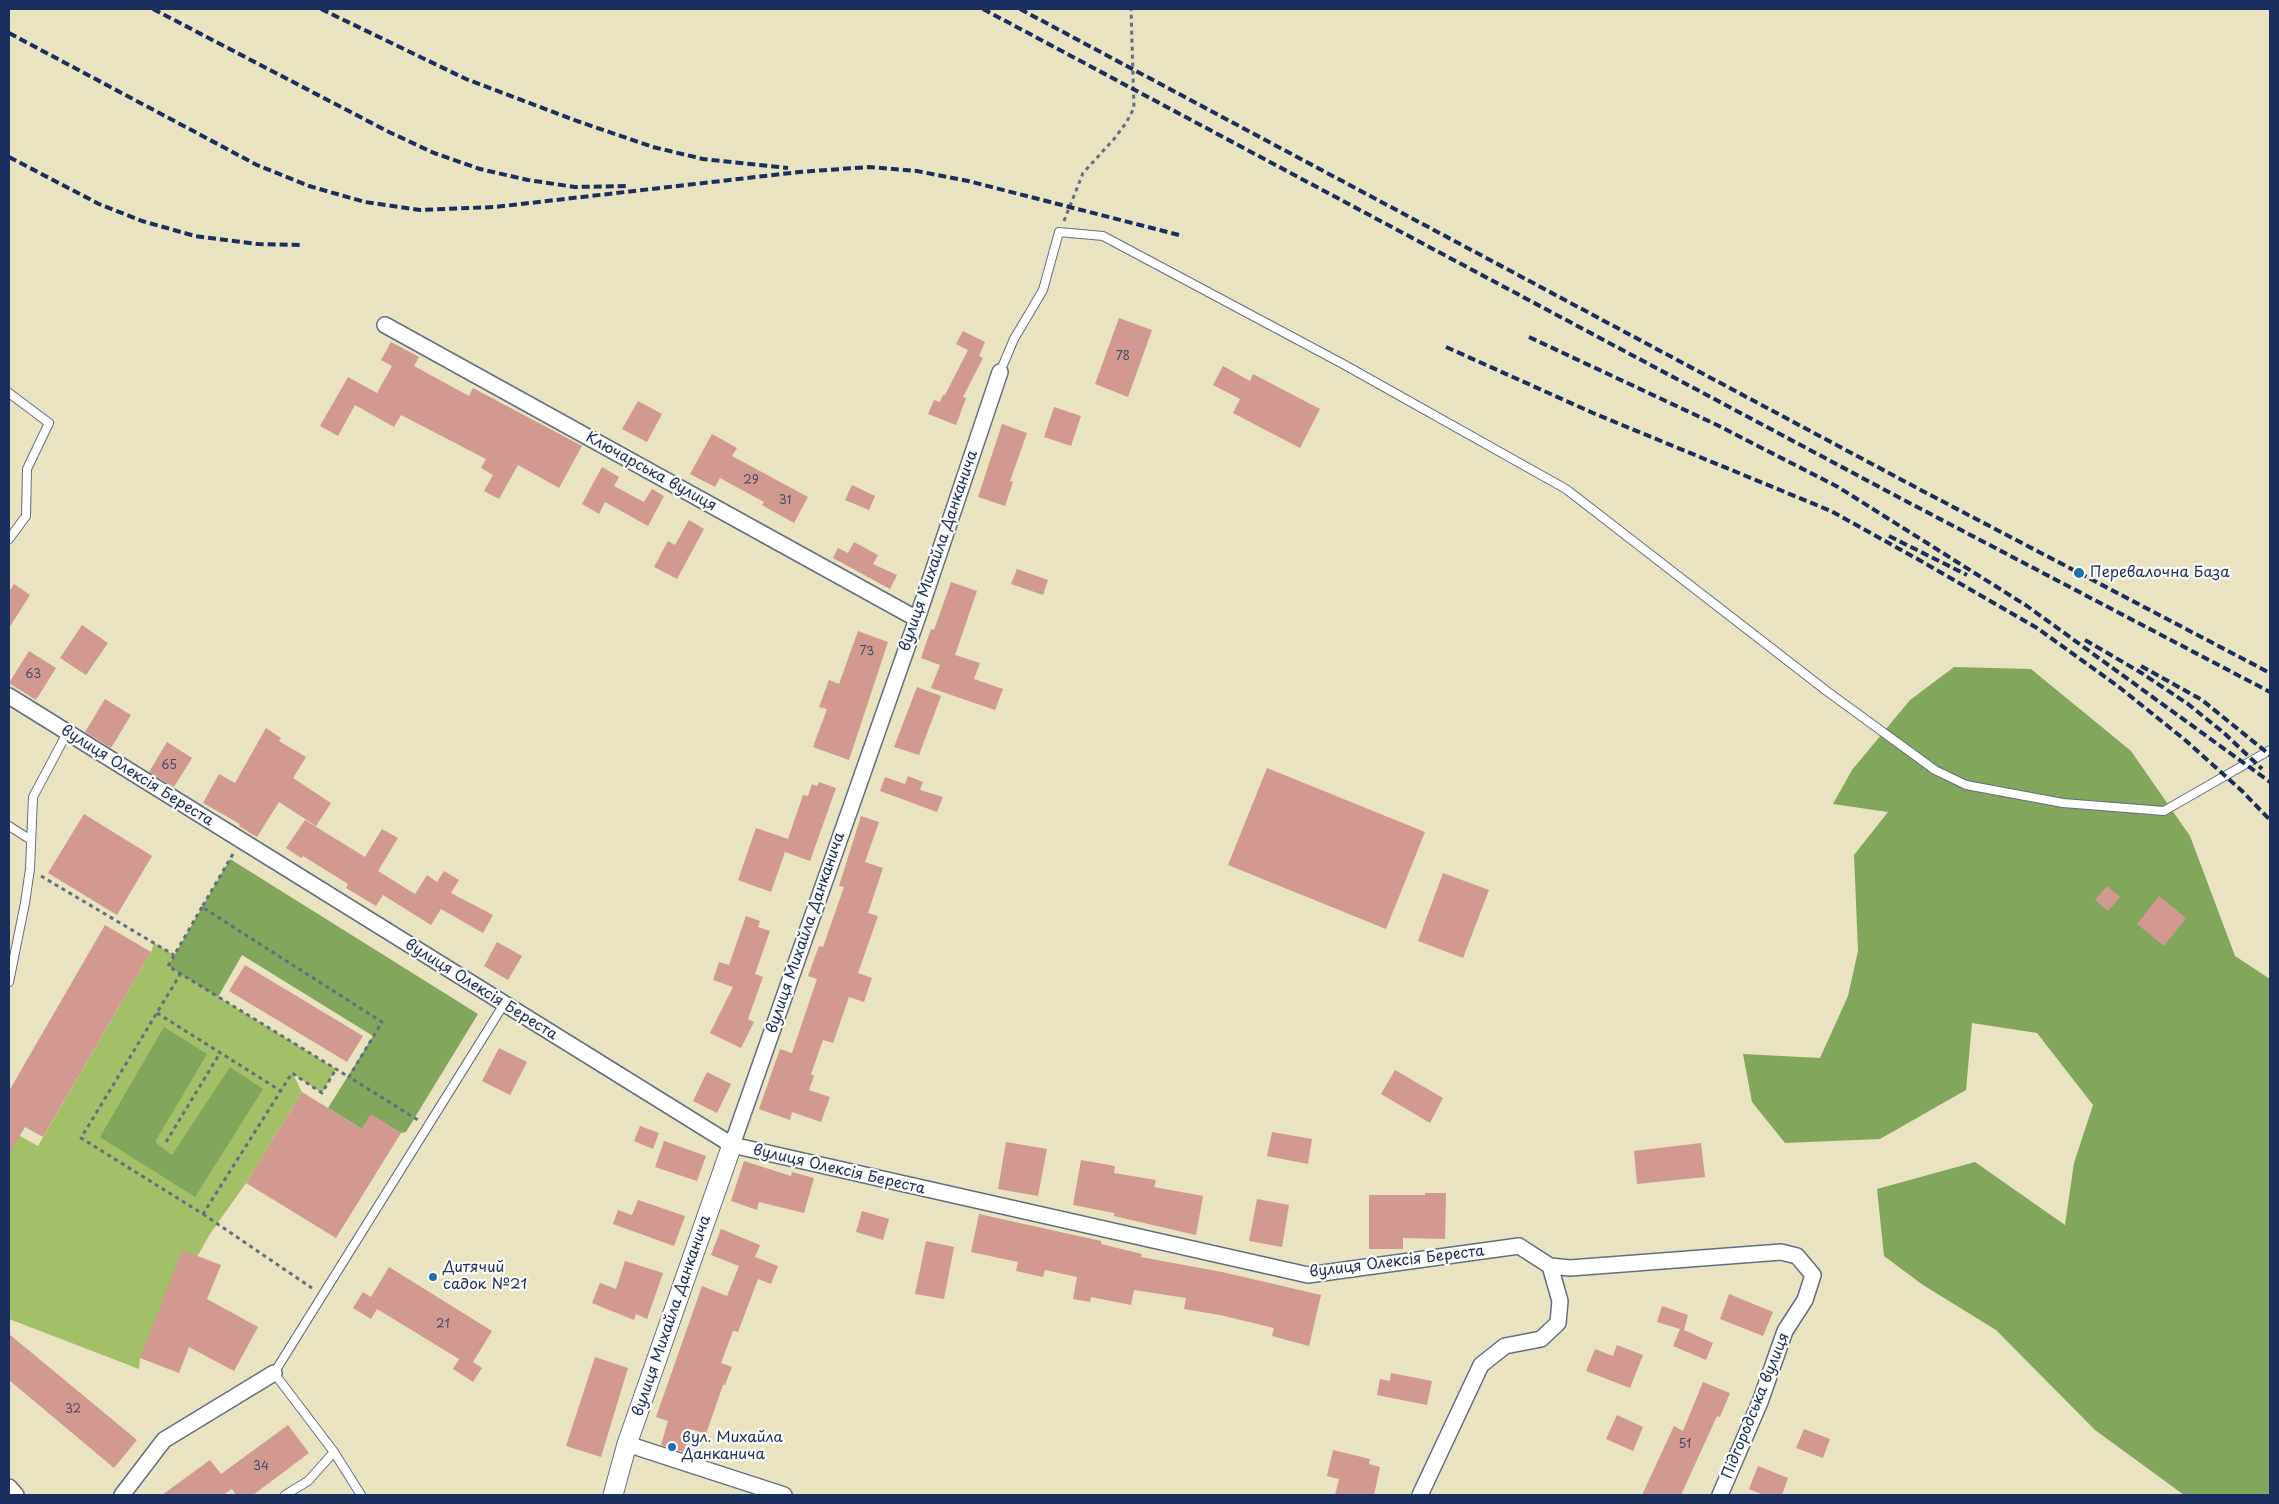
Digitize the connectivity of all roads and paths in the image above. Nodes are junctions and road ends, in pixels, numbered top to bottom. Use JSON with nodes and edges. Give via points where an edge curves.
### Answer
{"nodes":[{"id":1,"x":1131,"y":9,"type":"edge"},
{"id":2,"x":1059,"y":232,"type":"junction"},
{"id":3,"x":385,"y":325,"type":"dead end"},
{"id":4,"x":1000,"y":372,"type":"joint"},
{"id":5,"x":9,"y":392,"type":"edge"},
{"id":6,"x":9,"y":539,"type":"edge"},
{"id":7,"x":917,"y":619,"type":"junction"},
{"id":8,"x":9,"y":696,"type":"edge"},
{"id":9,"x":67,"y":733,"type":"junction"},
{"id":10,"x":2270,"y":750,"type":"edge"},
{"id":11,"x":9,"y":826,"type":"edge"},
{"id":12,"x":30,"y":840,"type":"junction"},
{"id":13,"x":241,"y":840,"type":"junction"},
{"id":14,"x":30,"y":869,"type":"junction"},
{"id":15,"x":202,"y":907,"type":"junction"},
{"id":16,"x":174,"y":955,"type":"junction"},
{"id":17,"x":181,"y":974,"type":"junction"},
{"id":18,"x":9,"y":982,"type":"edge"},
{"id":19,"x":504,"y":1004,"type":"junction"},
{"id":20,"x":157,"y":1013,"type":"junction"},
{"id":21,"x":220,"y":1053,"type":"junction"},
{"id":22,"x":336,"y":1069,"type":"junction"},
{"id":23,"x":349,"y":1077,"type":"junction"},
{"id":24,"x":281,"y":1091,"type":"junction"},
{"id":25,"x":428,"y":1127,"type":"junction"},
{"id":26,"x":166,"y":1142,"type":"dead end"},
{"id":27,"x":732,"y":1146,"type":"junction"},
{"id":28,"x":203,"y":1214,"type":"junction"},
{"id":29,"x":1781,"y":1252,"type":"joint"},
{"id":30,"x":1550,"y":1266,"type":"junction"},
{"id":31,"x":322,"y":1296,"type":"junction"},
{"id":32,"x":274,"y":1373,"type":"junction"},
{"id":33,"x":628,"y":1444,"type":"junction"},
{"id":34,"x":334,"y":1452,"type":"junction"},
{"id":35,"x":9,"y":1487,"type":"edge"},
{"id":36,"x":16,"y":1495,"type":"edge"},
{"id":37,"x":122,"y":1495,"type":"edge"},
{"id":38,"x":285,"y":1495,"type":"edge"},
{"id":39,"x":361,"y":1495,"type":"edge"},
{"id":40,"x":613,"y":1495,"type":"edge"},
{"id":41,"x":784,"y":1495,"type":"edge"},
{"id":42,"x":1420,"y":1495,"type":"edge"},
{"id":43,"x":1720,"y":1495,"type":"edge"}],
"edges":[{"from":1,"to":2,"type":"path","via":[[1134,108],[1103,153],[1083,173]]},
{"from":2,"to":4,"type":"lane","via":[[1043,290],[1014,339]]},
{"from":2,"to":10,"type":"lane","via":[[1103,236],[1343,364],[1566,489],[1828,692],[1935,770],[1966,785],[2063,803],[2164,811]]},
{"from":3,"to":7,"type":"street","name":"Ключарська вулиця"},
{"from":4,"to":7,"type":"street","name":"вулиця Михайла Данканича"},
{"from":5,"to":6,"type":"lane","via":[[49,423],[27,469],[26,516]]},
{"from":7,"to":27,"type":"street","name":"вулиця Михайла Данканича"},
{"from":8,"to":9,"type":"street","name":"вулиця Олексія Береста"},
{"from":9,"to":12,"type":"lane","via":[[33,797]]},
{"from":9,"to":13,"type":"street","name":"вулиця Олексія Береста"},
{"from":11,"to":12,"type":"lane"},
{"from":12,"to":14,"type":"lane"},
{"from":13,"to":15,"type":"path"},
{"from":13,"to":19,"type":"street","name":"вулиця Олексія Береста"},
{"from":14,"to":16,"type":"path"},
{"from":14,"to":18,"type":"lane"},
{"from":15,"to":16,"type":"path"},
{"from":15,"to":23,"type":"path","via":[[382,1022]]},
{"from":16,"to":17,"type":"path","via":[[168,966]]},
{"from":17,"to":20,"type":"path"},
{"from":17,"to":22,"type":"path"},
{"from":19,"to":25,"type":"lane"},
{"from":19,"to":27,"type":"street","name":"вулиця Олексія Береста"},
{"from":20,"to":21,"type":"path"},
{"from":20,"to":28,"type":"path","via":[[80,1138]]},
{"from":21,"to":24,"type":"path"},
{"from":21,"to":26,"type":"path"},
{"from":22,"to":23,"type":"path"},
{"from":22,"to":24,"type":"path","via":[[322,1092],[292,1073]]},
{"from":23,"to":25,"type":"path"},
{"from":24,"to":28,"type":"path"},
{"from":25,"to":31,"type":"lane"},
{"from":27,"to":30,"type":"street","name":"вулиця Олексія Береста","via":[[1308,1275],[1520,1246]]},
{"from":27,"to":33,"type":"street","name":"вулиця Михайла Данканича"},
{"from":28,"to":31,"type":"path"},
{"from":29,"to":30,"type":"street","name":"вулиця Олексія Береста","via":[[1570,1268]]},
{"from":29,"to":43,"type":"street","name":"Підгородська вулиця","via":[[1797,1256],[1813,1275],[1805,1300],[1785,1331],[1760,1402]]},
{"from":30,"to":42,"type":"street","via":[[1560,1301],[1558,1324],[1540,1339],[1505,1346],[1481,1365]]},
{"from":31,"to":32,"type":"lane"},
{"from":32,"to":34,"type":"lane"},
{"from":32,"to":37,"type":"street","via":[[164,1440]]},
{"from":33,"to":40,"type":"street","name":"вулиця Михайла Данканича"},
{"from":33,"to":41,"type":"street"},
{"from":34,"to":38,"type":"lane","via":[[308,1481]]},
{"from":34,"to":39,"type":"lane"},
{"from":35,"to":36,"type":"street"}]}
